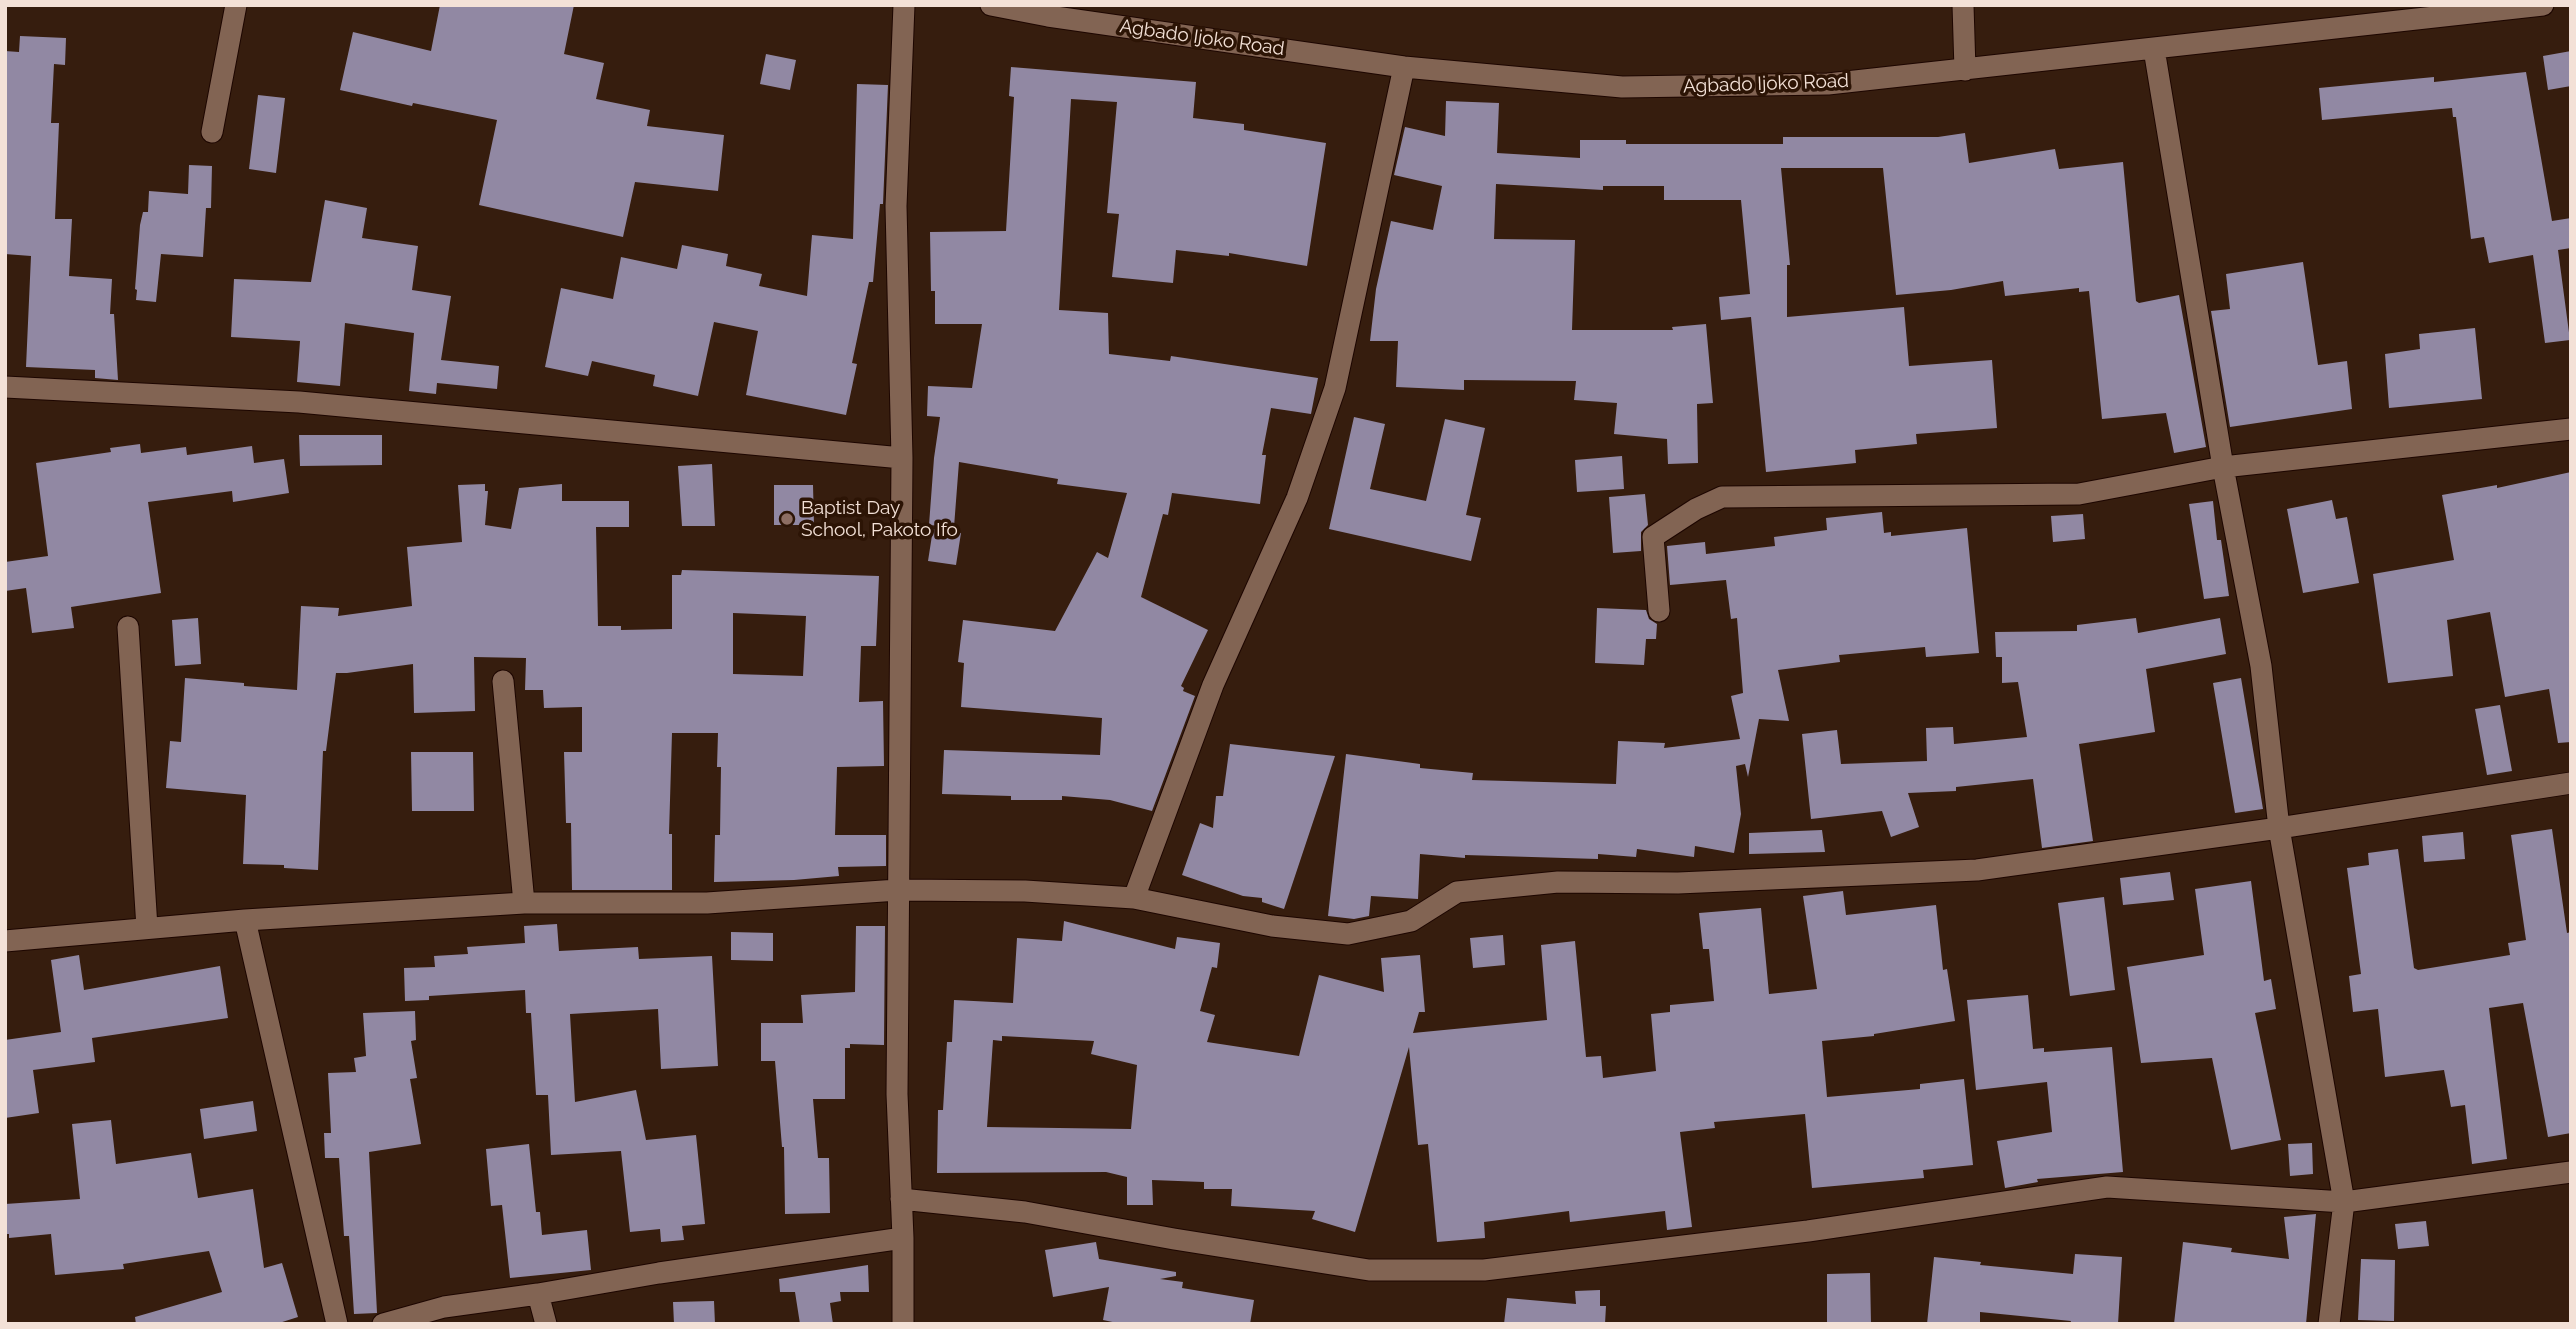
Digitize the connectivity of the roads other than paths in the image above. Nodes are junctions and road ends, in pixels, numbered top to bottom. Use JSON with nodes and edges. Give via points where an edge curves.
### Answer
{"nodes":[{"id":1,"x":236,"y":5,"type":"edge"},
{"id":2,"x":904,"y":5,"type":"edge"},
{"id":3,"x":990,"y":5,"type":"edge"},
{"id":4,"x":1963,"y":5,"type":"edge"},
{"id":5,"x":2543,"y":5,"type":"edge"},
{"id":6,"x":1049,"y":10,"type":"edge"},
{"id":7,"x":2154,"y":49,"type":"junction"},
{"id":8,"x":1404,"y":67,"type":"junction"},
{"id":9,"x":1965,"y":70,"type":"junction"},
{"id":10,"x":212,"y":132,"type":"dead end"},
{"id":11,"x":5,"y":387,"type":"edge"},
{"id":12,"x":2571,"y":429,"type":"edge"},
{"id":13,"x":902,"y":458,"type":"junction"},
{"id":14,"x":2223,"y":467,"type":"junction"},
{"id":15,"x":1659,"y":611,"type":"dead end"},
{"id":16,"x":128,"y":627,"type":"dead end"},
{"id":17,"x":503,"y":681,"type":"dead end"},
{"id":18,"x":2571,"y":783,"type":"edge"},
{"id":19,"x":2279,"y":828,"type":"junction"},
{"id":20,"x":898,"y":890,"type":"junction"},
{"id":21,"x":1134,"y":898,"type":"junction"},
{"id":22,"x":524,"y":902,"type":"junction"},
{"id":23,"x":245,"y":920,"type":"junction"},
{"id":24,"x":147,"y":928,"type":"junction"},
{"id":25,"x":5,"y":941,"type":"edge"},
{"id":26,"x":2571,"y":1172,"type":"edge"},
{"id":27,"x":901,"y":1199,"type":"junction"},
{"id":28,"x":2344,"y":1202,"type":"junction"},
{"id":29,"x":903,"y":1238,"type":"junction"},
{"id":30,"x":538,"y":1294,"type":"junction"},
{"id":31,"x":337,"y":1324,"type":"edge"},
{"id":32,"x":383,"y":1324,"type":"edge"},
{"id":33,"x":546,"y":1324,"type":"edge"},
{"id":34,"x":903,"y":1324,"type":"edge"},
{"id":35,"x":2329,"y":1324,"type":"edge"}],
"edges":[{"from":1,"to":10,"type":"street"},
{"from":2,"to":13,"type":"street","via":[[896,206]]},
{"from":3,"to":6,"type":"street","name":"Agbado Ijoko Road"},
{"from":4,"to":9,"type":"street"},
{"from":5,"to":7,"type":"street","name":"Agbado Ijoko Road"},
{"from":6,"to":8,"type":"street","name":"Agbado Ijoko Road"},
{"from":7,"to":9,"type":"street","name":"Agbado Ijoko Road"},
{"from":7,"to":14,"type":"street"},
{"from":8,"to":9,"type":"street","name":"Agbado Ijoko Road","via":[[1622,87],[1828,84]]},
{"from":8,"to":21,"type":"street","via":[[1335,388],[1297,498],[1213,685]]},
{"from":11,"to":13,"type":"street","via":[[299,402]]},
{"from":12,"to":14,"type":"street"},
{"from":13,"to":20,"type":"street"},
{"from":14,"to":15,"type":"street","via":[[2079,494],[1722,497],[1653,537]]},
{"from":14,"to":19,"type":"street","via":[[2261,666]]},
{"from":16,"to":24,"type":"street"},
{"from":17,"to":22,"type":"street"},
{"from":18,"to":19,"type":"street"},
{"from":19,"to":21,"type":"street","via":[[1977,870],[1678,883],[1558,882],[1457,892],[1410,921],[1348,934],[1272,926]]},
{"from":19,"to":28,"type":"street"},
{"from":20,"to":21,"type":"street"},
{"from":20,"to":22,"type":"street","via":[[707,903]]},
{"from":20,"to":27,"type":"street"},
{"from":22,"to":23,"type":"street"},
{"from":23,"to":24,"type":"street"},
{"from":23,"to":31,"type":"street"},
{"from":24,"to":25,"type":"street"},
{"from":26,"to":28,"type":"street"},
{"from":27,"to":28,"type":"street","via":[[1025,1212],[1369,1270],[1484,1270],[1808,1231],[2107,1187]]},
{"from":27,"to":29,"type":"street"},
{"from":28,"to":35,"type":"street"},
{"from":29,"to":30,"type":"street"},
{"from":29,"to":34,"type":"street"},
{"from":30,"to":32,"type":"street","via":[[444,1307]]},
{"from":30,"to":33,"type":"street"}]}
